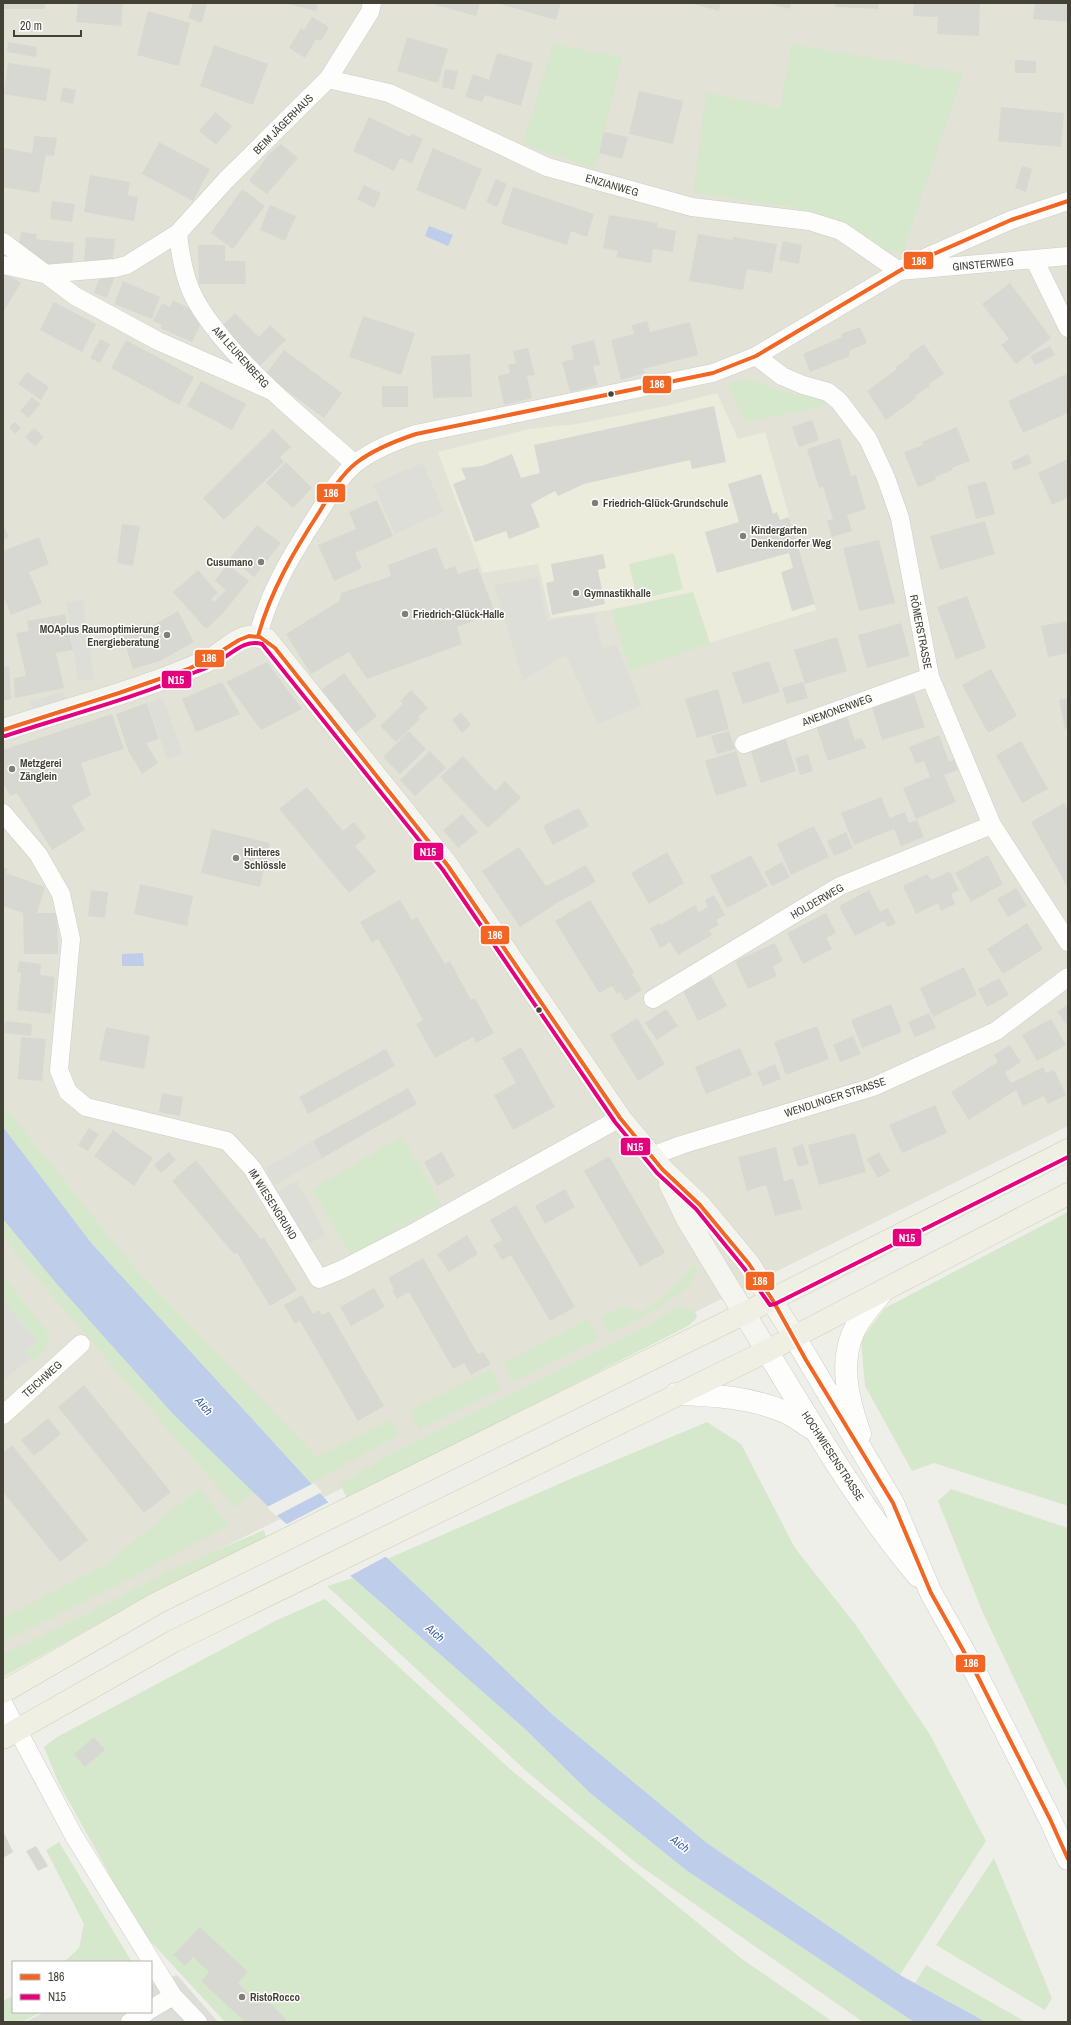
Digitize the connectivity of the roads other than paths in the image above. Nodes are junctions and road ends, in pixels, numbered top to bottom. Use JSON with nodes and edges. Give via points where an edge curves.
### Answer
{"nodes":[{"id":1,"x":372,"y":3,"type":"edge"},
{"id":2,"x":328,"y":79,"type":"junction"},
{"id":3,"x":1068,"y":201,"type":"edge"},
{"id":4,"x":178,"y":233,"type":"junction"},
{"id":5,"x":3,"y":242,"type":"edge"},
{"id":6,"x":1068,"y":256,"type":"edge"},
{"id":7,"x":1034,"y":259,"type":"junction"},
{"id":8,"x":3,"y":265,"type":"edge"},
{"id":9,"x":899,"y":271,"type":"junction"},
{"id":10,"x":44,"y":274,"type":"junction"},
{"id":11,"x":1068,"y":328,"type":"edge"},
{"id":12,"x":756,"y":356,"type":"junction"},
{"id":13,"x":272,"y":391,"type":"junction"},
{"id":14,"x":355,"y":464,"type":"junction"},
{"id":15,"x":258,"y":636,"type":"junction"},
{"id":16,"x":930,"y":677,"type":"junction"},
{"id":17,"x":3,"y":730,"type":"edge"},
{"id":18,"x":744,"y":744,"type":"dead end"},
{"id":19,"x":3,"y":814,"type":"edge"},
{"id":20,"x":992,"y":824,"type":"junction"},
{"id":21,"x":1068,"y":942,"type":"edge"},
{"id":22,"x":1068,"y":977,"type":"edge"},
{"id":23,"x":653,"y":999,"type":"dead end"},
{"id":24,"x":620,"y":1118,"type":"junction"},
{"id":25,"x":1068,"y":1150,"type":"edge"},
{"id":26,"x":657,"y":1163,"type":"junction"},
{"id":27,"x":1068,"y":1194,"type":"edge"},
{"id":28,"x":883,"y":1291,"type":"junction"},
{"id":29,"x":772,"y":1299,"type":"junction"},
{"id":30,"x":745,"y":1313,"type":"junction"},
{"id":31,"x":794,"y":1336,"type":"junction"},
{"id":32,"x":81,"y":1344,"type":"dead end"},
{"id":33,"x":767,"y":1351,"type":"junction"},
{"id":34,"x":676,"y":1394,"type":"junction"},
{"id":35,"x":3,"y":1415,"type":"edge"},
{"id":36,"x":816,"y":1431,"type":"junction"},
{"id":37,"x":873,"y":1468,"type":"junction"},
{"id":38,"x":931,"y":1593,"type":"junction"},
{"id":39,"x":3,"y":1692,"type":"edge"},
{"id":40,"x":3,"y":1704,"type":"edge"},
{"id":41,"x":10,"y":1734,"type":"edge"},
{"id":42,"x":1068,"y":1859,"type":"edge"},
{"id":43,"x":151,"y":1961,"type":"edge"},
{"id":44,"x":152,"y":1962,"type":"edge"},
{"id":45,"x":173,"y":1996,"type":"junction"},
{"id":46,"x":152,"y":2008,"type":"edge"},
{"id":47,"x":145,"y":2013,"type":"edge"},
{"id":48,"x":130,"y":2022,"type":"edge"},
{"id":49,"x":198,"y":2022,"type":"edge"}],
"edges":[{"from":1,"to":2,"type":"street","name":"BEIM JÄGERHAUS","via":[[370,12]]},
{"from":2,"to":4,"type":"street","name":"BEIM JÄGERHAUS","via":[[226,180]]},
{"from":2,"to":9,"type":"street","name":"ENZIANWEG","via":[[389,93],[547,167],[692,207],[809,221],[841,231]]},
{"from":3,"to":9,"type":"street","via":[[1011,220]]},
{"from":4,"to":10,"type":"street","name":"AM LEURENBERG","via":[[127,265]]},
{"from":4,"to":13,"type":"street","name":"AM LEURENBERG","via":[[183,268],[192,292],[209,321],[234,353]]},
{"from":5,"to":10,"type":"street"},
{"from":6,"to":7,"type":"street","name":"GINSTERWEG"},
{"from":7,"to":9,"type":"street","name":"GINSTERWEG"},
{"from":7,"to":11,"type":"street"},
{"from":8,"to":10,"type":"street","name":"AM LEURENBERG"},
{"from":9,"to":12,"type":"street"},
{"from":10,"to":13,"type":"street","name":"AM LEURENBERG","via":[[75,296],[158,341]]},
{"from":12,"to":14,"type":"street","via":[[712,373],[416,434],[386,446]]},
{"from":12,"to":16,"type":"street","name":"RÖMERSTRASSE","via":[[782,376],[828,392],[839,401],[868,439],[886,478],[900,518]]},
{"from":13,"to":14,"type":"street","name":"AM LEURENBERG"},
{"from":14,"to":15,"type":"street","via":[[339,482],[310,526],[281,577]]},
{"from":15,"to":17,"type":"main road","via":[[250,635],[240,639],[209,660],[186,669]]},
{"from":15,"to":24,"type":"main road","via":[[266,639],[275,648],[448,866]]},
{"from":16,"to":18,"type":"street","name":"ANEMONENWEG"},
{"from":16,"to":20,"type":"street","name":"RÖMERSTRASSE"},
{"from":19,"to":24,"type":"street","name":"IM WIESENGRUND","via":[[38,854],[61,894],[71,939],[59,1070],[68,1092],[86,1107],[227,1141],[252,1168],[319,1278],[343,1269],[413,1233]]},
{"from":20,"to":21,"type":"street","name":"RÖMERSTRASSE"},
{"from":20,"to":23,"type":"street","name":"HOLDERWEG","via":[[840,886]]},
{"from":22,"to":26,"type":"street","name":"WENDLINGER STRASSE","via":[[996,1031],[873,1087],[681,1145]]},
{"from":24,"to":26,"type":"main road"},
{"from":25,"to":29,"type":"main road"},
{"from":26,"to":29,"type":"main road","via":[[700,1206],[749,1264]]},
{"from":26,"to":30,"type":"main road"},
{"from":27,"to":28,"type":"main road"},
{"from":28,"to":31,"type":"main road"},
{"from":28,"to":37,"type":"street","via":[[853,1332],[846,1355],[848,1386],[856,1421]]},
{"from":29,"to":30,"type":"main road"},
{"from":29,"to":31,"type":"main road"},
{"from":30,"to":33,"type":"main road","name":"HOCHWIESENSTRASSE"},
{"from":30,"to":39,"type":"main road","via":[[157,1603]]},
{"from":31,"to":33,"type":"main road"},
{"from":31,"to":37,"type":"street","name":"HOCHWIESENSTRASSE","via":[[806,1360]]},
{"from":32,"to":35,"type":"street","name":"TEICHWEG"},
{"from":33,"to":34,"type":"main road"},
{"from":33,"to":36,"type":"street","name":"HOCHWIESENSTRASSE"},
{"from":34,"to":36,"type":"street","via":[[754,1401],[786,1412]]},
{"from":34,"to":41,"type":"main road","via":[[174,1641]]},
{"from":36,"to":38,"type":"street","name":"HOCHWIESENSTRASSE","via":[[889,1542]]},
{"from":37,"to":38,"type":"street","name":"HOCHWIESENSTRASSE","via":[[893,1503]]},
{"from":38,"to":42,"type":"street","name":"HOCHWIESENSTRASSE","via":[[980,1682]]},
{"from":40,"to":41,"type":"street"},
{"from":41,"to":43,"type":"street"},
{"from":44,"to":45,"type":"street"},
{"from":45,"to":46,"type":"street"},
{"from":45,"to":49,"type":"street"},
{"from":47,"to":48,"type":"street"}]}
